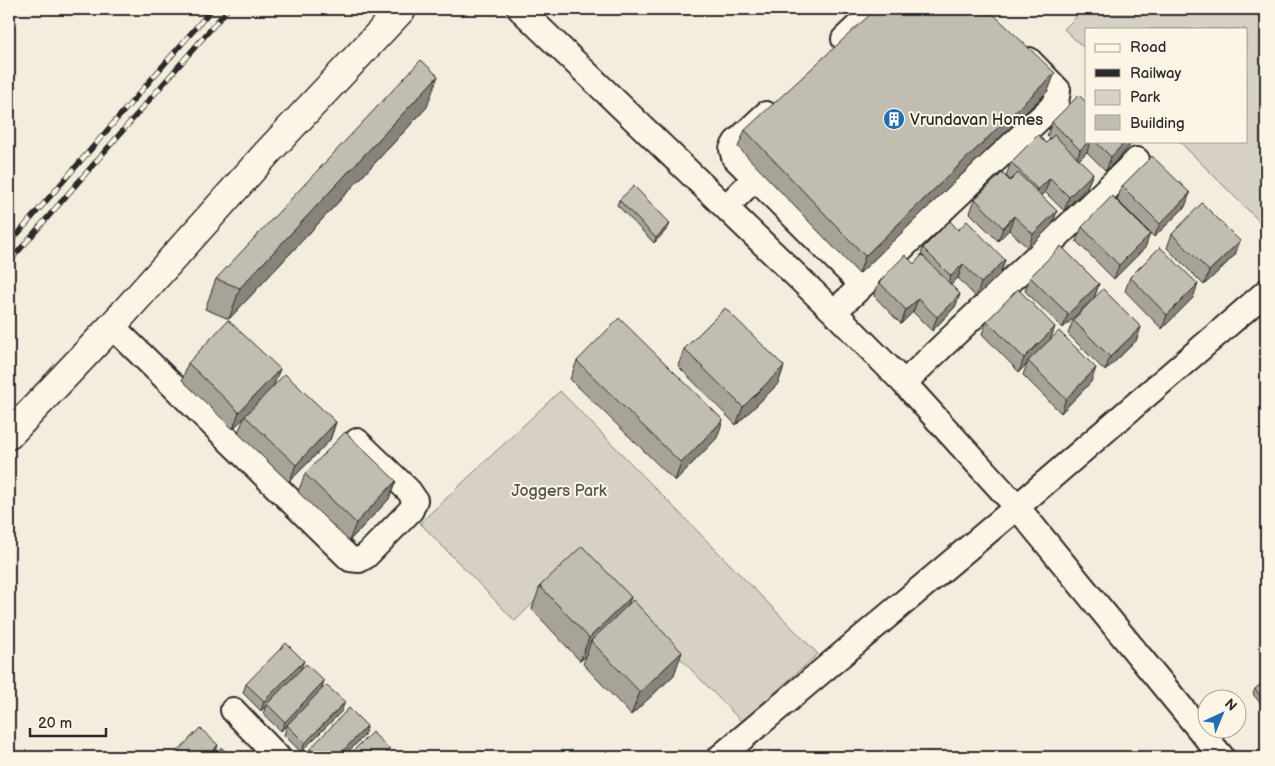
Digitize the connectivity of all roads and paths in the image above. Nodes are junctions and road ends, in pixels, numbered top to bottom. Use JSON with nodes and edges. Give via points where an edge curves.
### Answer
{"nodes":[{"id":1,"x":402,"y":9,"type":"edge"},
{"id":2,"x":520,"y":9,"type":"edge"},
{"id":3,"x":876,"y":9,"type":"edge"},
{"id":4,"x":1013,"y":43,"type":"edge"},
{"id":5,"x":827,"y":55,"type":"edge"},
{"id":6,"x":778,"y":102,"type":"edge"},
{"id":7,"x":1138,"y":160,"type":"dead end"},
{"id":8,"x":755,"y":178,"type":"junction"},
{"id":9,"x":726,"y":207,"type":"junction"},
{"id":10,"x":862,"y":285,"type":"junction"},
{"id":11,"x":1266,"y":292,"type":"edge"},
{"id":12,"x":834,"y":312,"type":"junction"},
{"id":13,"x":112,"y":326,"type":"junction"},
{"id":14,"x":904,"y":383,"type":"junction"},
{"id":15,"x":9,"y":435,"type":"edge"},
{"id":16,"x":357,"y":441,"type":"edge"},
{"id":17,"x":1017,"y":507,"type":"junction"},
{"id":18,"x":233,"y":710,"type":"dead end"},
{"id":19,"x":278,"y":757,"type":"edge"},
{"id":20,"x":720,"y":757,"type":"edge"},
{"id":21,"x":1222,"y":757,"type":"edge"}],
"edges":[{"from":1,"to":13,"type":"street"},
{"from":2,"to":9,"type":"street"},
{"from":3,"to":5,"type":"street"},
{"from":4,"to":10,"type":"street","via":[[1058,90],[1056,103]]},
{"from":6,"to":8,"type":"street","via":[[732,149],[734,157]]},
{"from":7,"to":14,"type":"street"},
{"from":8,"to":9,"type":"street"},
{"from":8,"to":10,"type":"street"},
{"from":9,"to":12,"type":"street"},
{"from":10,"to":12,"type":"street"},
{"from":11,"to":17,"type":"street"},
{"from":12,"to":14,"type":"street"},
{"from":13,"to":15,"type":"street"},
{"from":13,"to":16,"type":"street","via":[[350,559],[359,560],[411,510],[415,500]]},
{"from":14,"to":17,"type":"street"},
{"from":17,"to":20,"type":"street"},
{"from":17,"to":21,"type":"street"},
{"from":18,"to":19,"type":"street"}]}
